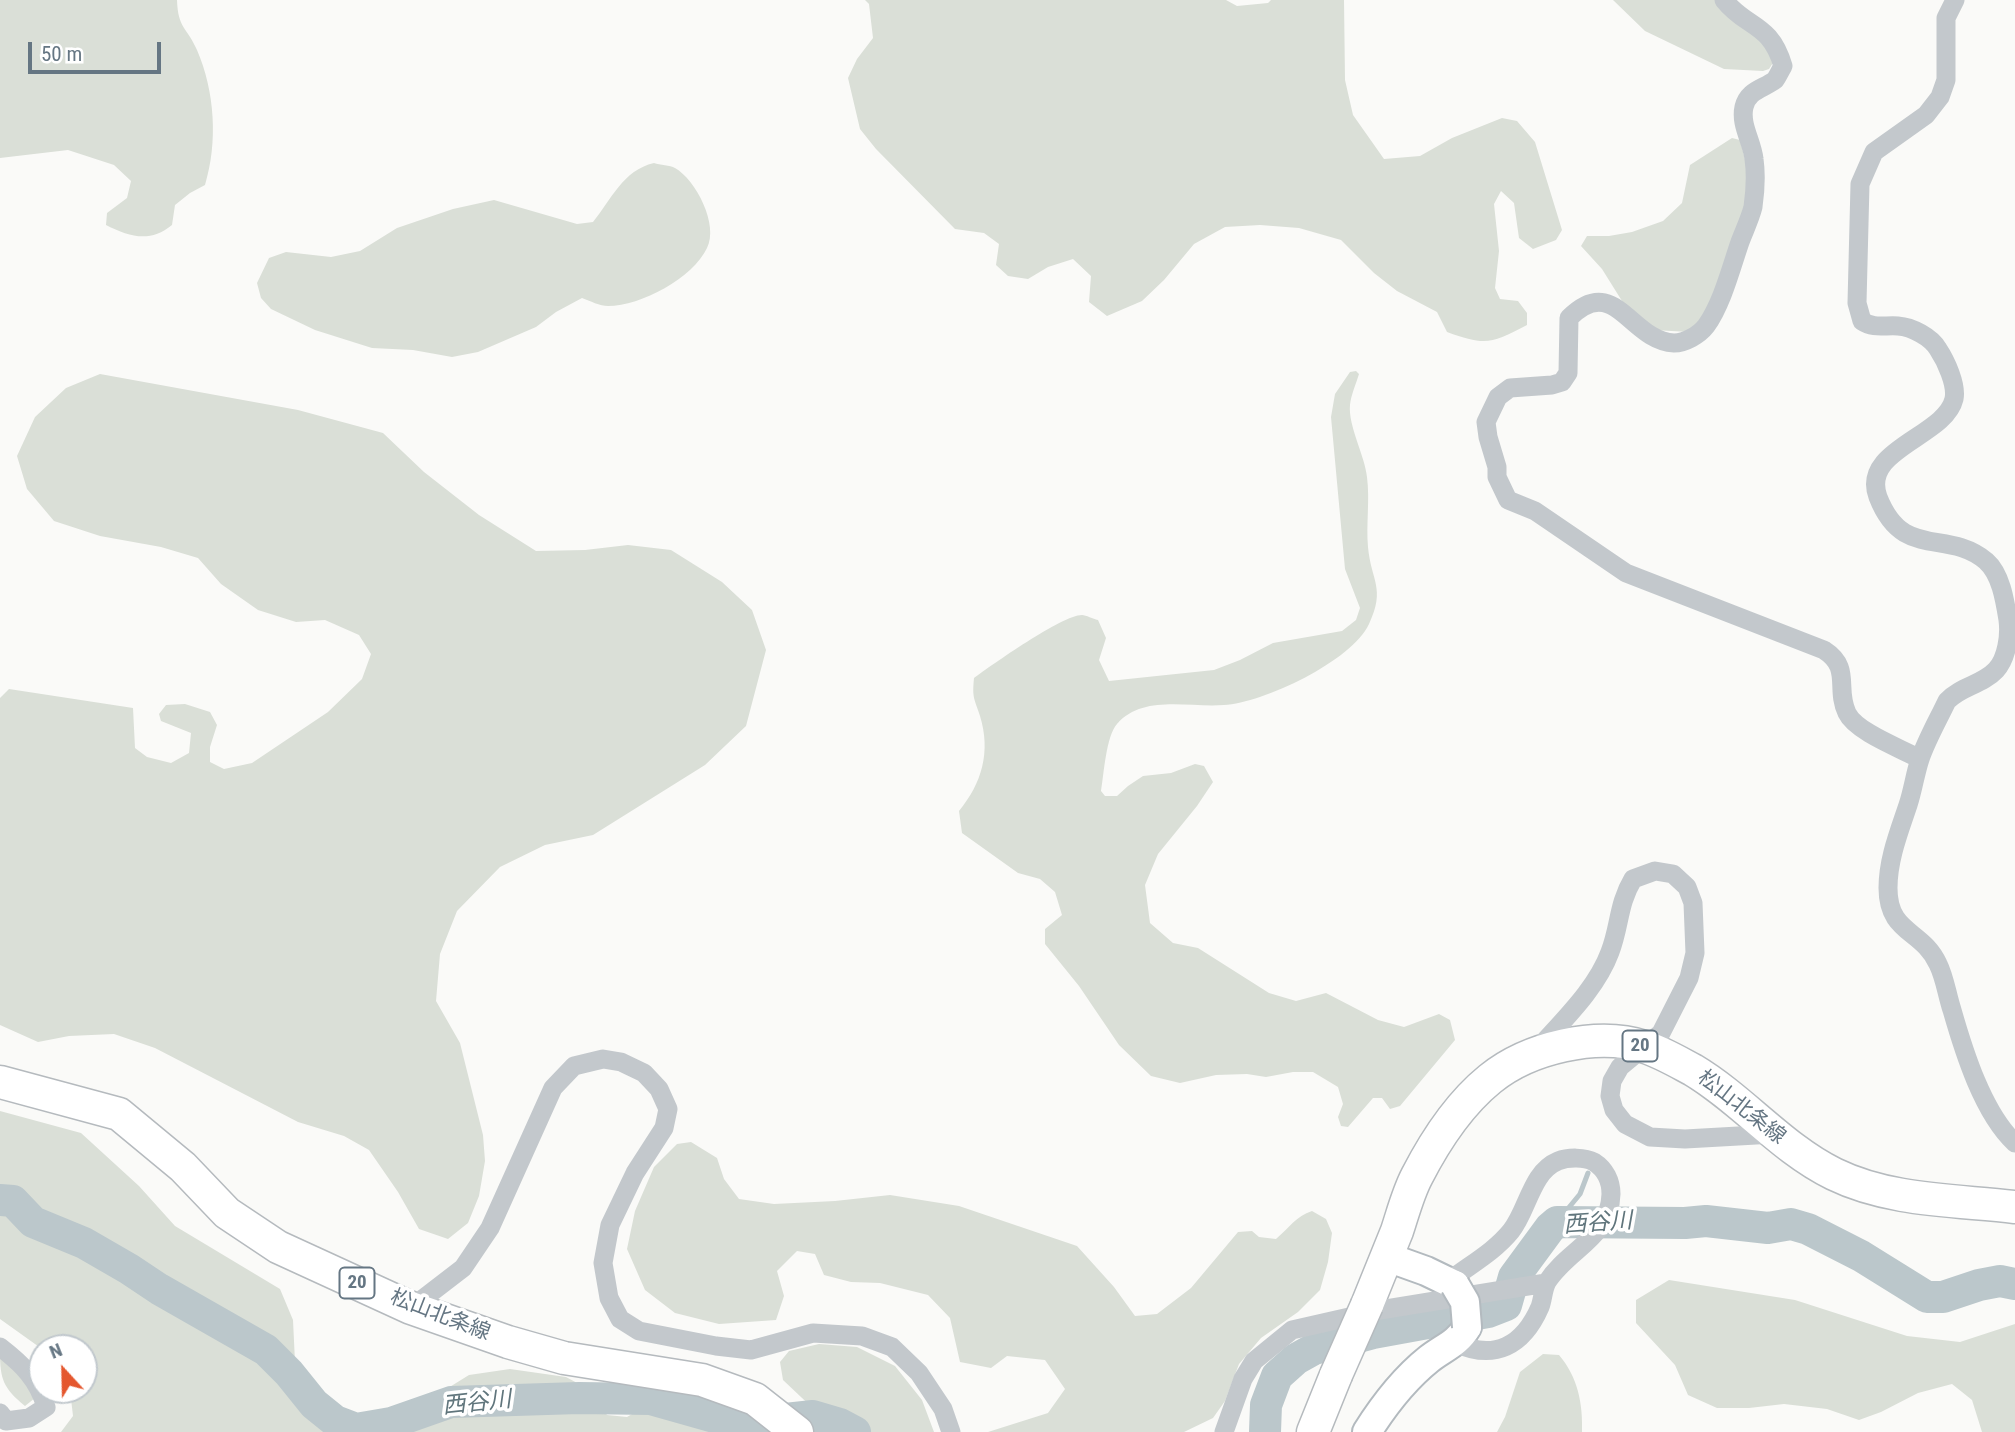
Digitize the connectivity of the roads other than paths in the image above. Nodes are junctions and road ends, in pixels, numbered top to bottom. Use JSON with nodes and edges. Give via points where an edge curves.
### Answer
{"nodes":[{"id":1,"x":1724,"y":0,"type":"edge"},
{"id":2,"x":1955,"y":0,"type":"edge"},
{"id":3,"x":1920,"y":759,"type":"junction"},
{"id":4,"x":1644,"y":1046,"type":"junction"},
{"id":5,"x":1535,"y":1052,"type":"junction"},
{"id":6,"x":0,"y":1082,"type":"edge"},
{"id":7,"x":1774,"y":1134,"type":"junction"},
{"id":8,"x":2015,"y":1143,"type":"edge"},
{"id":9,"x":2015,"y":1207,"type":"edge"},
{"id":10,"x":1387,"y":1256,"type":"junction"},
{"id":11,"x":1452,"y":1282,"type":"junction"},
{"id":12,"x":1546,"y":1283,"type":"junction"},
{"id":13,"x":411,"y":1308,"type":"junction"},
{"id":14,"x":1461,"y":1335,"type":"junction"},
{"id":15,"x":0,"y":1347,"type":"edge"},
{"id":16,"x":0,"y":1413,"type":"edge"},
{"id":17,"x":797,"y":1432,"type":"edge"},
{"id":18,"x":951,"y":1432,"type":"edge"},
{"id":19,"x":1224,"y":1432,"type":"edge"},
{"id":20,"x":1313,"y":1432,"type":"edge"},
{"id":21,"x":1367,"y":1432,"type":"edge"}],
"edges":[{"from":1,"to":3,"type":"street","via":[[1733,12],[1763,30],[1783,66],[1776,79],[1752,92],[1745,104],[1742,118],[1754,158],[1753,207],[1724,289],[1705,327],[1676,343],[1661,341],[1604,302],[1578,308],[1569,318],[1568,373],[1562,382],[1510,388],[1490,411],[1486,422],[1497,477],[1508,500],[1535,511],[1626,573],[1835,657],[1847,714],[1858,726]]},
{"from":2,"to":3,"type":"street","via":[[1946,18],[1946,80],[1940,97],[1926,115],[1874,152],[1860,184],[1857,303],[1862,321],[1871,327],[1900,326],[1926,336],[1946,364],[1954,398],[1943,417],[1879,468],[1877,494],[1898,530],[1969,551],[1987,562],[2005,599],[2009,626],[2005,655],[1997,669],[1947,701]]},
{"from":3,"to":8,"type":"street","via":[[1890,859],[1891,911],[1896,922],[1929,948],[1939,966],[1966,1059],[1996,1120]]},
{"from":4,"to":5,"type":"main road","name":"松山北条線","number":"20","via":[[1573,1043]]},
{"from":4,"to":5,"type":"street","via":[[1661,1033],[1673,1014],[1695,953],[1688,887],[1673,874],[1655,871],[1633,879],[1611,951],[1592,987]]},
{"from":4,"to":7,"type":"main road","name":"松山北条線","number":"20","via":[[1728,1094]]},
{"from":4,"to":7,"type":"street","via":[[1620,1067],[1612,1081],[1614,1110],[1625,1124],[1650,1138]]},
{"from":5,"to":10,"type":"main road","name":"松山北条線","number":"20","via":[[1491,1078],[1464,1103],[1416,1178]]},
{"from":6,"to":13,"type":"main road","name":"松山北条線","number":"20","via":[[119,1114],[183,1167],[227,1213],[278,1247]]},
{"from":7,"to":9,"type":"main road","name":"松山北条線","number":"20","via":[[1832,1173],[1879,1190]]},
{"from":10,"to":11,"type":"main road"},
{"from":10,"to":20,"type":"main road","name":"松山北条線","number":"20","bridge":true},
{"from":11,"to":12,"type":"street","via":[[1513,1229],[1545,1170],[1558,1161],[1589,1159],[1607,1175],[1611,1187],[1606,1219]]},
{"from":11,"to":14,"type":"main road","bridge":true,"via":[[1465,1302]]},
{"from":12,"to":14,"type":"street","via":[[1532,1323],[1506,1348],[1472,1351]]},
{"from":12,"to":19,"type":"street","via":[[1292,1329],[1254,1361],[1243,1378]]},
{"from":13,"to":17,"type":"main road","name":"松山北条線","number":"20","via":[[564,1357],[702,1380],[755,1399]]},
{"from":13,"to":18,"type":"street","via":[[463,1268],[490,1228],[552,1088],[574,1066],[603,1059],[621,1062],[644,1073],[659,1089],[668,1109],[664,1128],[610,1224],[603,1263],[609,1298],[620,1319],[639,1331],[751,1350],[813,1333],[862,1336],[892,1347],[919,1373],[943,1409]]},
{"from":14,"to":21,"type":"main road","via":[[1409,1378]]},
{"from":15,"to":16,"type":"street","via":[[25,1367],[46,1407],[29,1418],[6,1421]]}]}
